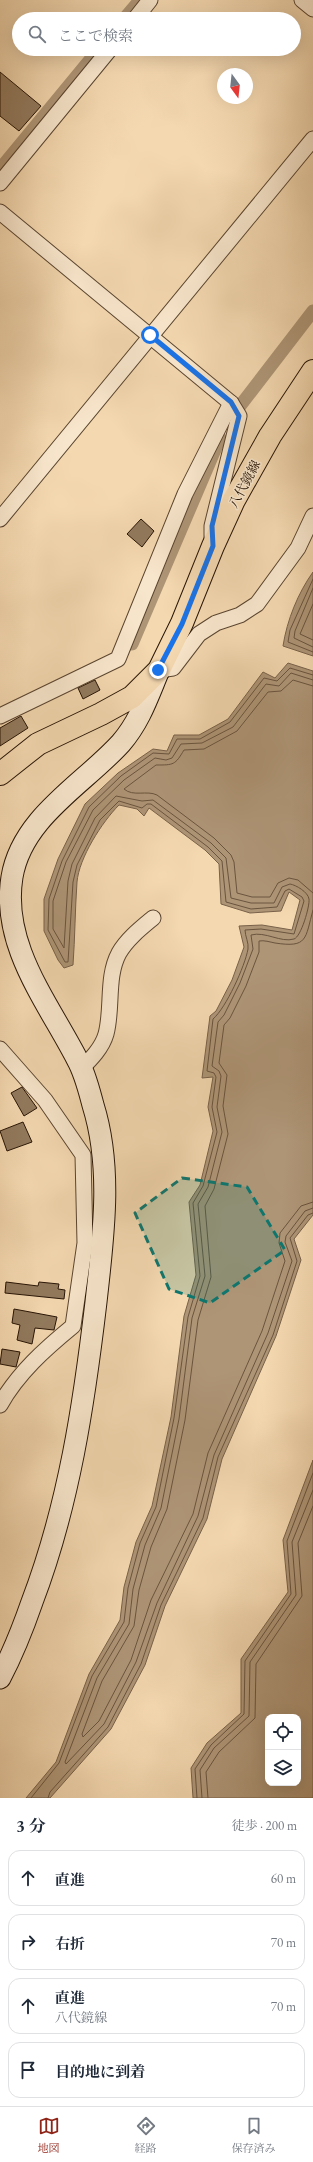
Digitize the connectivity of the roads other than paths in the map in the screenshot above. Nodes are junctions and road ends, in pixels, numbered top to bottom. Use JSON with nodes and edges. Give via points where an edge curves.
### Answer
{"nodes":[{"id":1,"x":150,"y":0,"type":"edge"},
{"id":2,"x":302,"y":0,"type":"edge"},
{"id":3,"x":313,"y":9,"type":"edge"},
{"id":4,"x":141,"y":12,"type":"edge"},
{"id":5,"x":104,"y":56,"type":"edge"},
{"id":6,"x":313,"y":139,"type":"edge"},
{"id":7,"x":0,"y":183,"type":"edge"},
{"id":8,"x":0,"y":212,"type":"edge"},
{"id":9,"x":150,"y":335,"type":"junction"},
{"id":10,"x":313,"y":371,"type":"edge"},
{"id":11,"x":231,"y":402,"type":"junction"},
{"id":12,"x":313,"y":516,"type":"edge"},
{"id":13,"x":0,"y":519,"type":"edge"},
{"id":14,"x":213,"y":546,"type":"junction"},
{"id":15,"x":158,"y":670,"type":"junction"},
{"id":16,"x":0,"y":716,"type":"edge"},
{"id":17,"x":0,"y":774,"type":"edge"},
{"id":18,"x":153,"y":918,"type":"dead end"},
{"id":19,"x":0,"y":1049,"type":"edge"},
{"id":20,"x":82,"y":1069,"type":"junction"},
{"id":21,"x":83,"y":1155,"type":"junction"},
{"id":22,"x":104,"y":1226,"type":"junction"},
{"id":23,"x":0,"y":1405,"type":"edge"},
{"id":24,"x":0,"y":1678,"type":"edge"}],
"edges":[{"from":1,"to":4,"type":"street"},
{"from":2,"to":3,"type":"street"},
{"from":5,"to":7,"type":"street"},
{"from":6,"to":9,"type":"street"},
{"from":8,"to":9,"type":"street"},
{"from":9,"to":11,"type":"street"},
{"from":9,"to":13,"type":"street"},
{"from":10,"to":14,"type":"main road","name":"八代鏡線","via":[[270,436],[234,500]]},
{"from":11,"to":14,"type":"street","via":[[239,416],[212,526]]},
{"from":11,"to":16,"type":"street","via":[[186,494],[118,659]]},
{"from":12,"to":15,"type":"street","via":[[298,548],[257,604],[199,634],[173,668]]},
{"from":14,"to":15,"type":"main road","name":"八代鏡線","via":[[182,624]]},
{"from":15,"to":17,"type":"main road","name":"八代鏡線","via":[[132,697],[38,744]]},
{"from":15,"to":20,"type":"street","via":[[140,719],[121,743],[44,816],[23,846],[12,874],[9,906],[22,957]]},
{"from":18,"to":20,"type":"street","via":[[135,933],[119,953],[113,971],[106,1035],[98,1050]]},
{"from":19,"to":21,"type":"street","via":[[45,1100]]},
{"from":20,"to":22,"type":"street","via":[[95,1110],[102,1150]]},
{"from":21,"to":22,"type":"street"},
{"from":21,"to":23,"type":"street","via":[[85,1243],[73,1326],[41,1352],[10,1388]]},
{"from":22,"to":24,"type":"street","via":[[80,1424],[62,1511],[47,1564],[19,1639]]}]}
